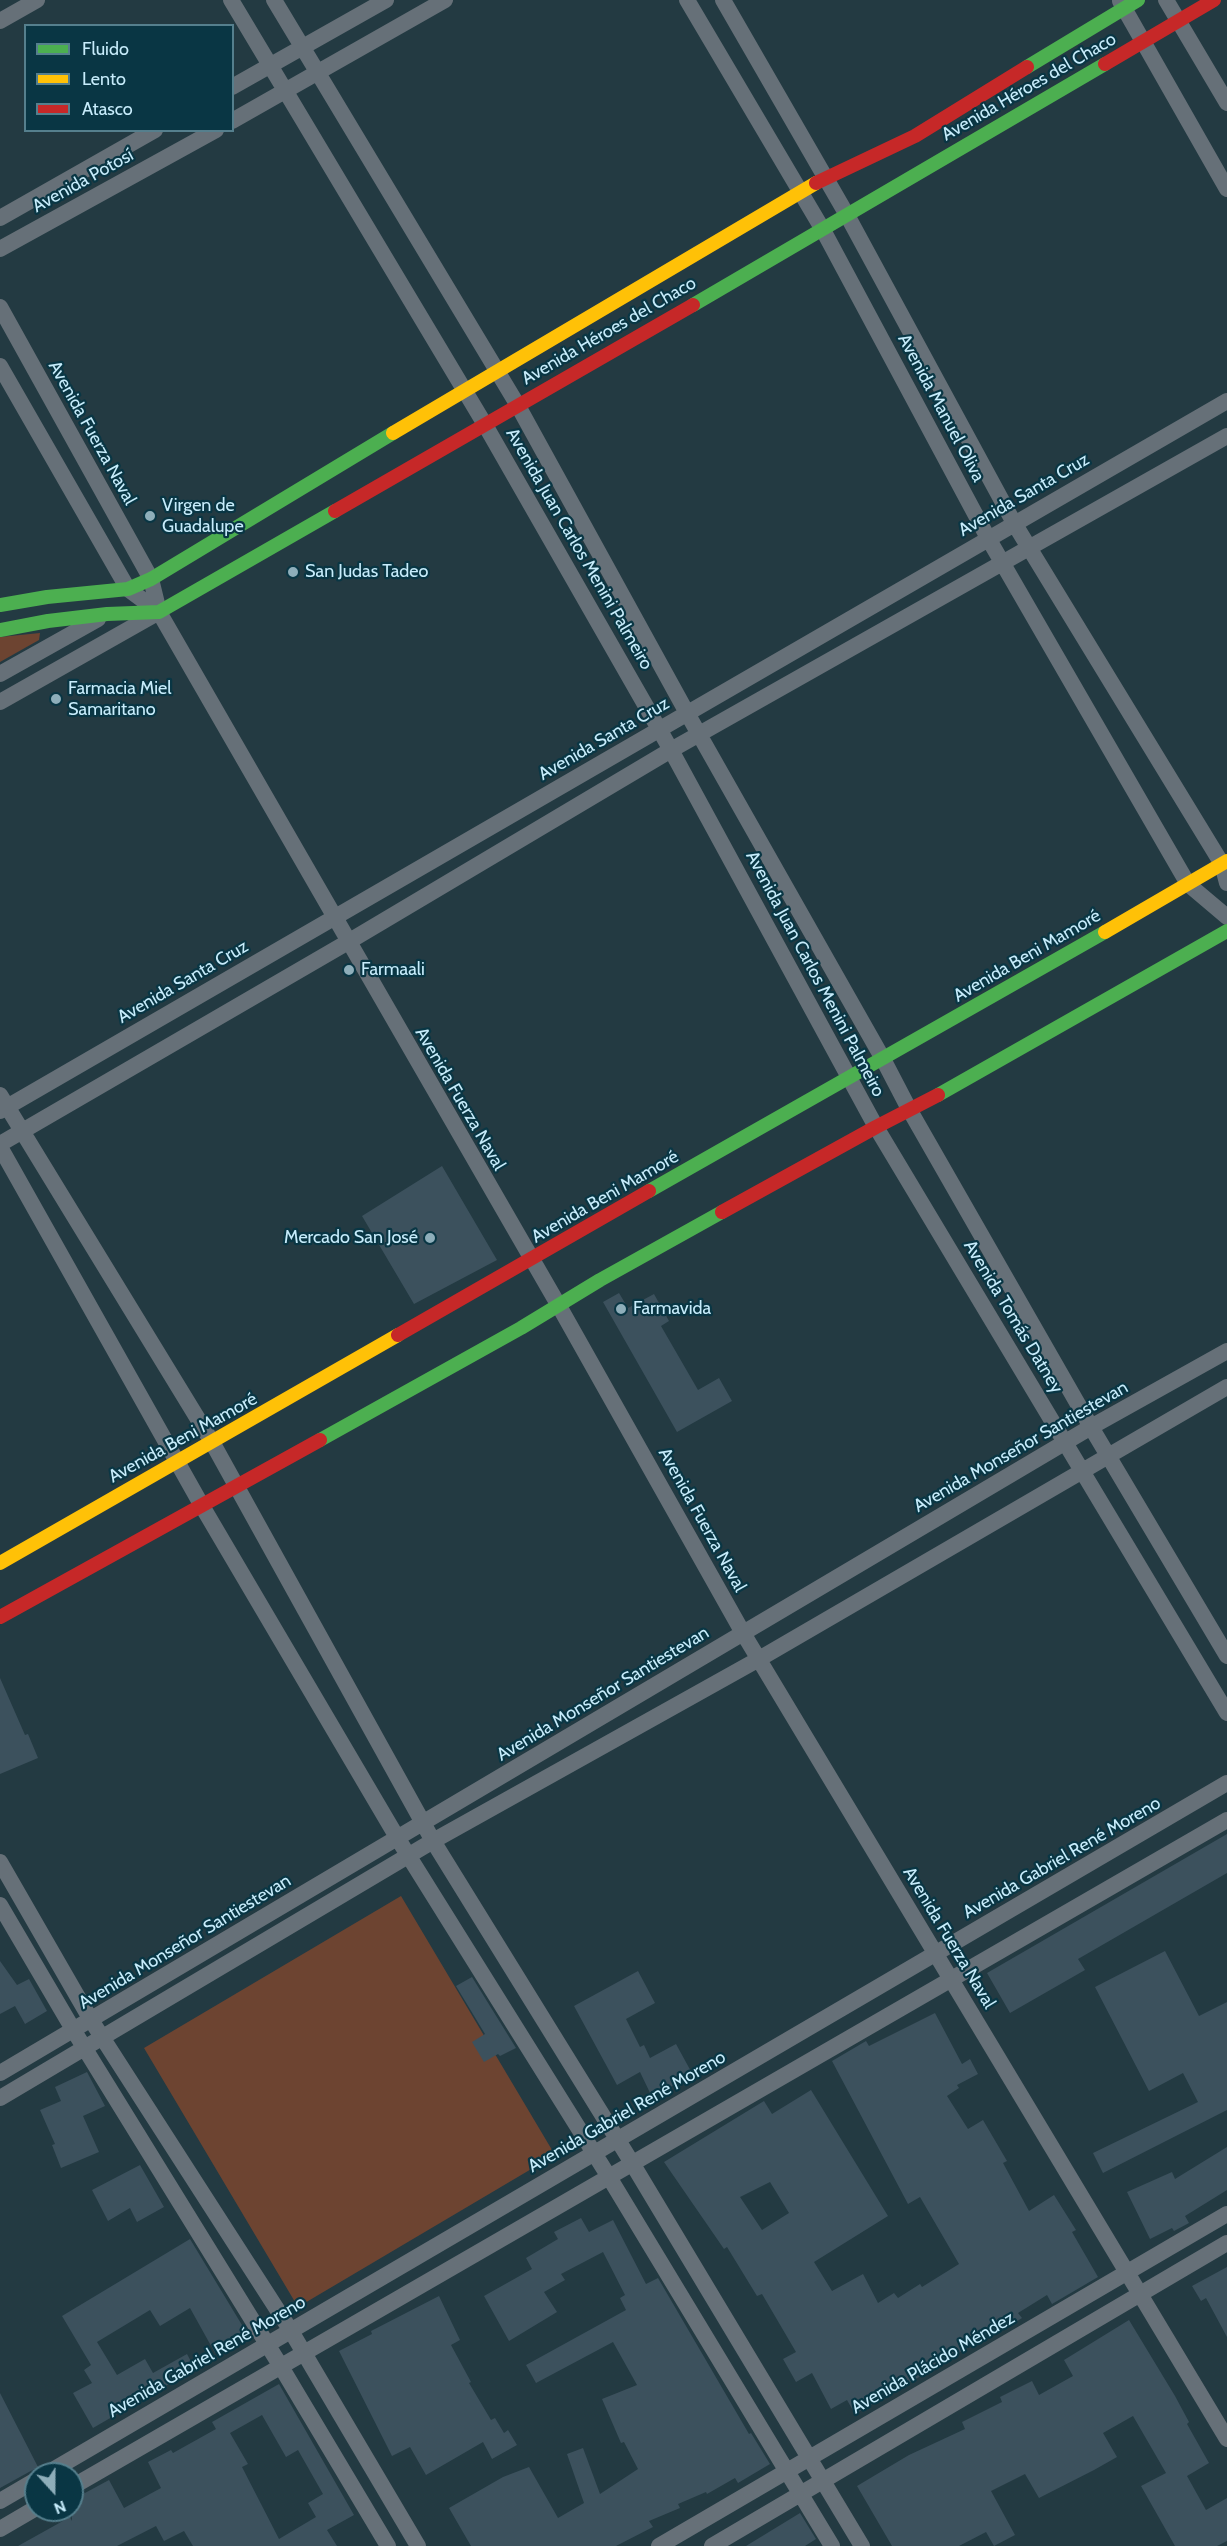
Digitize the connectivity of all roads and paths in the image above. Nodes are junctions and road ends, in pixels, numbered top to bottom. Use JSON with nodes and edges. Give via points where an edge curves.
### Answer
{"nodes":[{"id":1,"x":37,"y":0,"type":"edge"},
{"id":2,"x":231,"y":0,"type":"edge"},
{"id":3,"x":274,"y":0,"type":"edge"},
{"id":4,"x":386,"y":0,"type":"edge"},
{"id":5,"x":445,"y":0,"type":"edge"},
{"id":6,"x":687,"y":0,"type":"edge"},
{"id":7,"x":723,"y":0,"type":"edge"},
{"id":8,"x":1166,"y":0,"type":"edge"},
{"id":9,"x":1214,"y":0,"type":"edge"},
{"id":10,"x":1127,"y":3,"type":"edge"},
{"id":11,"x":1179,"y":20,"type":"junction"},
{"id":12,"x":0,"y":21,"type":"edge"},
{"id":13,"x":1144,"y":40,"type":"junction"},
{"id":14,"x":303,"y":48,"type":"junction"},
{"id":15,"x":270,"y":66,"type":"junction"},
{"id":16,"x":318,"y":73,"type":"junction"},
{"id":17,"x":234,"y":86,"type":"edge"},
{"id":18,"x":286,"y":92,"type":"junction"},
{"id":19,"x":1227,"y":103,"type":"edge"},
{"id":20,"x":234,"y":120,"type":"edge"},
{"id":21,"x":151,"y":132,"type":"edge"},
{"id":22,"x":212,"y":132,"type":"edge"},
{"id":23,"x":825,"y":178,"type":"junction"},
{"id":24,"x":1227,"y":189,"type":"edge"},
{"id":25,"x":800,"y":195,"type":"junction"},
{"id":26,"x":847,"y":215,"type":"junction"},
{"id":27,"x":0,"y":218,"type":"edge"},
{"id":28,"x":823,"y":230,"type":"junction"},
{"id":29,"x":0,"y":249,"type":"edge"},
{"id":30,"x":0,"y":307,"type":"edge"},
{"id":31,"x":0,"y":366,"type":"edge"},
{"id":32,"x":497,"y":371,"type":"junction"},
{"id":33,"x":465,"y":389,"type":"junction"},
{"id":34,"x":1227,"y":401,"type":"edge"},
{"id":35,"x":517,"y":404,"type":"junction"},
{"id":36,"x":484,"y":423,"type":"junction"},
{"id":37,"x":1227,"y":436,"type":"edge"},
{"id":38,"x":1014,"y":523,"type":"junction"},
{"id":39,"x":988,"y":537,"type":"junction"},
{"id":40,"x":1030,"y":547,"type":"junction"},
{"id":41,"x":1003,"y":561,"type":"junction"},
{"id":42,"x":150,"y":579,"type":"junction"},
{"id":43,"x":128,"y":589,"type":"junction"},
{"id":44,"x":0,"y":605,"type":"edge"},
{"id":45,"x":159,"y":612,"type":"junction"},
{"id":46,"x":107,"y":614,"type":"junction"},
{"id":47,"x":0,"y":630,"type":"edge"},
{"id":48,"x":0,"y":674,"type":"edge"},
{"id":49,"x":0,"y":702,"type":"edge"},
{"id":50,"x":687,"y":713,"type":"junction"},
{"id":51,"x":659,"y":729,"type":"junction"},
{"id":52,"x":699,"y":735,"type":"junction"},
{"id":53,"x":671,"y":750,"type":"junction"},
{"id":54,"x":1225,"y":862,"type":"edge"},
{"id":55,"x":1227,"y":883,"type":"edge"},
{"id":56,"x":1188,"y":884,"type":"junction"},
{"id":57,"x":1227,"y":917,"type":"edge"},
{"id":58,"x":333,"y":918,"type":"junction"},
{"id":59,"x":1227,"y":931,"type":"edge"},
{"id":60,"x":348,"y":942,"type":"junction"},
{"id":61,"x":883,"y":1059,"type":"junction"},
{"id":62,"x":848,"y":1079,"type":"junction"},
{"id":63,"x":2,"y":1104,"type":"edge"},
{"id":64,"x":909,"y":1109,"type":"junction"},
{"id":65,"x":876,"y":1127,"type":"junction"},
{"id":66,"x":23,"y":1131,"type":"junction"},
{"id":67,"x":0,"y":1146,"type":"edge"},
{"id":68,"x":530,"y":1260,"type":"junction"},
{"id":69,"x":559,"y":1306,"type":"junction"},
{"id":70,"x":1227,"y":1351,"type":"edge"},
{"id":71,"x":1227,"y":1387,"type":"edge"},
{"id":72,"x":1091,"y":1427,"type":"junction"},
{"id":73,"x":212,"y":1442,"type":"junction"},
{"id":74,"x":1067,"y":1443,"type":"junction"},
{"id":75,"x":1108,"y":1457,"type":"junction"},
{"id":76,"x":177,"y":1463,"type":"junction"},
{"id":77,"x":1083,"y":1471,"type":"junction"},
{"id":78,"x":236,"y":1486,"type":"junction"},
{"id":79,"x":202,"y":1506,"type":"junction"},
{"id":80,"x":0,"y":1563,"type":"edge"},
{"id":81,"x":0,"y":1617,"type":"edge"},
{"id":82,"x":743,"y":1633,"type":"junction"},
{"id":83,"x":1227,"y":1656,"type":"edge"},
{"id":84,"x":759,"y":1659,"type":"junction"},
{"id":85,"x":1227,"y":1713,"type":"edge"},
{"id":86,"x":1227,"y":1783,"type":"edge"},
{"id":87,"x":1227,"y":1820,"type":"edge"},
{"id":88,"x":423,"y":1824,"type":"junction"},
{"id":89,"x":398,"y":1839,"type":"junction"},
{"id":90,"x":433,"y":1841,"type":"junction"},
{"id":91,"x":410,"y":1856,"type":"junction"},
{"id":92,"x":0,"y":1862,"type":"edge"},
{"id":93,"x":0,"y":1905,"type":"edge"},
{"id":94,"x":936,"y":1954,"type":"junction"},
{"id":95,"x":951,"y":1979,"type":"junction"},
{"id":96,"x":91,"y":2020,"type":"junction"},
{"id":97,"x":74,"y":2031,"type":"junction"},
{"id":98,"x":103,"y":2036,"type":"junction"},
{"id":99,"x":86,"y":2048,"type":"junction"},
{"id":100,"x":0,"y":2073,"type":"edge"},
{"id":101,"x":0,"y":2098,"type":"edge"},
{"id":102,"x":618,"y":2140,"type":"junction"},
{"id":103,"x":595,"y":2154,"type":"junction"},
{"id":104,"x":632,"y":2163,"type":"junction"},
{"id":105,"x":609,"y":2176,"type":"junction"},
{"id":106,"x":1227,"y":2214,"type":"edge"},
{"id":107,"x":1227,"y":2243,"type":"edge"},
{"id":108,"x":1127,"y":2272,"type":"junction"},
{"id":109,"x":1140,"y":2294,"type":"junction"},
{"id":110,"x":291,"y":2331,"type":"junction"},
{"id":111,"x":267,"y":2345,"type":"junction"},
{"id":112,"x":302,"y":2352,"type":"junction"},
{"id":113,"x":280,"y":2365,"type":"junction"},
{"id":114,"x":1227,"y":2439,"type":"edge"},
{"id":115,"x":809,"y":2458,"type":"junction"},
{"id":116,"x":67,"y":2462,"type":"edge"},
{"id":117,"x":787,"y":2471,"type":"junction"},
{"id":118,"x":84,"y":2480,"type":"edge"},
{"id":119,"x":823,"y":2481,"type":"junction"},
{"id":120,"x":24,"y":2487,"type":"edge"},
{"id":121,"x":801,"y":2494,"type":"junction"},
{"id":122,"x":0,"y":2501,"type":"edge"},
{"id":123,"x":24,"y":2515,"type":"edge"},
{"id":124,"x":0,"y":2529,"type":"edge"},
{"id":125,"x":388,"y":2546,"type":"edge"},
{"id":126,"x":418,"y":2546,"type":"edge"},
{"id":127,"x":659,"y":2546,"type":"edge"},
{"id":128,"x":712,"y":2546,"type":"edge"},
{"id":129,"x":832,"y":2546,"type":"edge"},
{"id":130,"x":862,"y":2546,"type":"edge"}],
"edges":[{"from":1,"to":12,"type":"street"},
{"from":2,"to":15,"type":"street","name":"Avenida Juan Carlos Menini Palmeiro"},
{"from":3,"to":14,"type":"street","name":"Avenida Juan Carlos Menini Palmeiro"},
{"from":4,"to":14,"type":"street"},
{"from":5,"to":16,"type":"street"},
{"from":6,"to":25,"type":"street","name":"Avenida Manuel Oliva"},
{"from":7,"to":23,"type":"street","name":"Avenida Manuel Oliva"},
{"from":8,"to":11,"type":"street"},
{"from":9,"to":11,"type":"street","name":"Avenida Héroes del Chaco"},
{"from":10,"to":13,"type":"street"},
{"from":10,"to":23,"type":"street","name":"Avenida Héroes del Chaco","via":[[915,136]]},
{"from":11,"to":13,"type":"street","name":"Avenida Héroes del Chaco"},
{"from":11,"to":19,"type":"street"},
{"from":13,"to":24,"type":"street"},
{"from":13,"to":26,"type":"street","name":"Avenida Héroes del Chaco"},
{"from":14,"to":15,"type":"street"},
{"from":14,"to":16,"type":"street","name":"Avenida Juan Carlos Menini Palmeiro"},
{"from":15,"to":17,"type":"street"},
{"from":15,"to":18,"type":"street","name":"Avenida Juan Carlos Menini Palmeiro"},
{"from":16,"to":18,"type":"street"},
{"from":16,"to":32,"type":"street","name":"Avenida Juan Carlos Menini Palmeiro"},
{"from":18,"to":20,"type":"street"},
{"from":18,"to":33,"type":"street","name":"Avenida Juan Carlos Menini Palmeiro"},
{"from":21,"to":27,"type":"street","name":"Avenida Potosí"},
{"from":22,"to":29,"type":"street","name":"Avenida Potosí"},
{"from":23,"to":25,"type":"street","name":"Avenida Héroes del Chaco"},
{"from":23,"to":26,"type":"street","name":"Avenida Manuel Oliva"},
{"from":25,"to":28,"type":"street","name":"Avenida Manuel Oliva"},
{"from":25,"to":32,"type":"street","name":"Avenida Héroes del Chaco"},
{"from":26,"to":28,"type":"street","name":"Avenida Héroes del Chaco"},
{"from":26,"to":38,"type":"street","name":"Avenida Manuel Oliva"},
{"from":28,"to":35,"type":"street","name":"Avenida Héroes del Chaco"},
{"from":28,"to":39,"type":"street","name":"Avenida Manuel Oliva"},
{"from":30,"to":42,"type":"street","name":"Avenida Fuerza Naval"},
{"from":31,"to":43,"type":"street","name":"Avenida Fuerza Naval"},
{"from":32,"to":33,"type":"street","name":"Avenida Héroes del Chaco"},
{"from":32,"to":35,"type":"street","name":"Avenida Juan Carlos Menini Palmeiro"},
{"from":33,"to":36,"type":"street","name":"Avenida Juan Carlos Menini Palmeiro"},
{"from":33,"to":42,"type":"street","name":"Avenida Héroes del Chaco"},
{"from":34,"to":38,"type":"street","name":"Avenida Santa Cruz"},
{"from":35,"to":36,"type":"street","name":"Avenida Héroes del Chaco"},
{"from":35,"to":50,"type":"street","name":"Avenida Juan Carlos Menini Palmeiro"},
{"from":36,"to":45,"type":"street","name":"Avenida Héroes del Chaco"},
{"from":36,"to":51,"type":"street","name":"Avenida Juan Carlos Menini Palmeiro"},
{"from":37,"to":40,"type":"street"},
{"from":38,"to":39,"type":"street","name":"Avenida Santa Cruz"},
{"from":38,"to":40,"type":"street","name":"Avenida Manuel Oliva"},
{"from":39,"to":41,"type":"street","name":"Avenida Manuel Oliva"},
{"from":39,"to":50,"type":"street","name":"Avenida Santa Cruz"},
{"from":40,"to":41,"type":"street"},
{"from":40,"to":54,"type":"street","name":"Avenida Manuel Oliva"},
{"from":41,"to":52,"type":"street"},
{"from":41,"to":56,"type":"street","name":"Avenida Manuel Oliva"},
{"from":42,"to":43,"type":"street","name":"Avenida Héroes del Chaco"},
{"from":42,"to":45,"type":"street","name":"Avenida Fuerza Naval"},
{"from":43,"to":44,"type":"street","name":"Avenida Héroes del Chaco"},
{"from":43,"to":45,"type":"street","name":"Avenida Fuerza Naval"},
{"from":43,"to":46,"type":"street"},
{"from":45,"to":46,"type":"street","name":"Avenida Héroes del Chaco"},
{"from":45,"to":49,"type":"street"},
{"from":45,"to":58,"type":"street","name":"Avenida Fuerza Naval"},
{"from":46,"to":47,"type":"street","name":"Avenida Héroes del Chaco"},
{"from":46,"to":48,"type":"street"},
{"from":50,"to":51,"type":"street","name":"Avenida Santa Cruz"},
{"from":50,"to":52,"type":"street","name":"Avenida Juan Carlos Menini Palmeiro"},
{"from":51,"to":53,"type":"street","name":"Avenida Juan Carlos Menini Palmeiro"},
{"from":51,"to":58,"type":"street","name":"Avenida Santa Cruz"},
{"from":52,"to":53,"type":"street"},
{"from":52,"to":61,"type":"street","name":"Avenida Juan Carlos Menini Palmeiro"},
{"from":53,"to":60,"type":"street"},
{"from":53,"to":62,"type":"street","name":"Avenida Juan Carlos Menini Palmeiro"},
{"from":54,"to":55,"type":"street","name":"Avenida Manuel Oliva"},
{"from":54,"to":56,"type":"street","name":"Avenida Beni Mamoré"},
{"from":56,"to":57,"type":"street","name":"Avenida Manuel Oliva"},
{"from":56,"to":61,"type":"street","name":"Avenida Beni Mamoré"},
{"from":58,"to":60,"type":"street","name":"Avenida Fuerza Naval"},
{"from":58,"to":63,"type":"street","name":"Avenida Santa Cruz"},
{"from":59,"to":64,"type":"street"},
{"from":60,"to":66,"type":"street"},
{"from":60,"to":68,"type":"street","name":"Avenida Fuerza Naval"},
{"from":61,"to":62,"type":"street","name":"Avenida Beni Mamoré"},
{"from":61,"to":64,"type":"street","name":"Avenida Juan Carlos Menini Palmeiro"},
{"from":62,"to":65,"type":"street","name":"Avenida Juan Carlos Menini Palmeiro"},
{"from":62,"to":68,"type":"street","name":"Avenida Beni Mamoré"},
{"from":63,"to":66,"type":"street"},
{"from":64,"to":65,"type":"street"},
{"from":64,"to":72,"type":"street","name":"Avenida Tomás Datney"},
{"from":65,"to":69,"type":"street"},
{"from":65,"to":74,"type":"street","name":"Avenida Tomás Datney"},
{"from":66,"to":67,"type":"street"},
{"from":66,"to":73,"type":"street"},
{"from":67,"to":76,"type":"street"},
{"from":68,"to":69,"type":"street","name":"Avenida Fuerza Naval"},
{"from":68,"to":73,"type":"street","name":"Avenida Beni Mamoré"},
{"from":69,"to":78,"type":"street"},
{"from":69,"to":82,"type":"street","name":"Avenida Fuerza Naval"},
{"from":70,"to":72,"type":"street","name":"Avenida Monseñor Santiestevan"},
{"from":71,"to":75,"type":"street"},
{"from":72,"to":74,"type":"street","name":"Avenida Monseñor Santiestevan"},
{"from":72,"to":75,"type":"street","name":"Avenida Tomás Datney"},
{"from":73,"to":76,"type":"street","name":"Avenida Beni Mamoré"},
{"from":73,"to":78,"type":"street"},
{"from":74,"to":77,"type":"street","name":"Avenida Tomás Datney"},
{"from":74,"to":82,"type":"street","name":"Avenida Monseñor Santiestevan"},
{"from":75,"to":77,"type":"street"},
{"from":75,"to":83,"type":"street","name":"Avenida Tomás Datney"},
{"from":76,"to":79,"type":"street"},
{"from":76,"to":80,"type":"street","name":"Avenida Beni Mamoré"},
{"from":77,"to":84,"type":"street"},
{"from":77,"to":85,"type":"street","name":"Avenida Tomás Datney"},
{"from":78,"to":79,"type":"street"},
{"from":78,"to":88,"type":"street"},
{"from":79,"to":81,"type":"street"},
{"from":79,"to":89,"type":"street"},
{"from":82,"to":84,"type":"street","name":"Avenida Fuerza Naval"},
{"from":82,"to":88,"type":"street","name":"Avenida Monseñor Santiestevan"},
{"from":84,"to":90,"type":"street"},
{"from":84,"to":94,"type":"street","name":"Avenida Fuerza Naval"},
{"from":86,"to":94,"type":"street","name":"Avenida Gabriel René Moreno"},
{"from":87,"to":95,"type":"street"},
{"from":88,"to":89,"type":"street","name":"Avenida Monseñor Santiestevan"},
{"from":88,"to":90,"type":"street"},
{"from":89,"to":91,"type":"street"},
{"from":89,"to":96,"type":"street","name":"Avenida Monseñor Santiestevan"},
{"from":90,"to":91,"type":"street"},
{"from":90,"to":102,"type":"street"},
{"from":91,"to":98,"type":"street"},
{"from":91,"to":103,"type":"street"},
{"from":92,"to":96,"type":"street"},
{"from":93,"to":97,"type":"street"},
{"from":94,"to":95,"type":"street","name":"Avenida Fuerza Naval"},
{"from":94,"to":102,"type":"street","name":"Avenida Gabriel René Moreno"},
{"from":95,"to":104,"type":"street"},
{"from":95,"to":108,"type":"street","name":"Avenida Fuerza Naval"},
{"from":96,"to":97,"type":"street","name":"Avenida Monseñor Santiestevan"},
{"from":96,"to":98,"type":"street"},
{"from":97,"to":99,"type":"street"},
{"from":97,"to":100,"type":"street","name":"Avenida Monseñor Santiestevan"},
{"from":98,"to":99,"type":"street"},
{"from":98,"to":110,"type":"street"},
{"from":99,"to":101,"type":"street"},
{"from":99,"to":111,"type":"street"},
{"from":102,"to":103,"type":"street","name":"Avenida Gabriel René Moreno"},
{"from":102,"to":104,"type":"street"},
{"from":103,"to":105,"type":"street"},
{"from":103,"to":110,"type":"street","name":"Avenida Gabriel René Moreno"},
{"from":104,"to":105,"type":"street"},
{"from":104,"to":115,"type":"street"},
{"from":105,"to":112,"type":"street"},
{"from":105,"to":117,"type":"street"},
{"from":106,"to":108,"type":"street","name":"Avenida Plácido Méndez"},
{"from":107,"to":109,"type":"street"},
{"from":108,"to":109,"type":"street","name":"Avenida Fuerza Naval"},
{"from":108,"to":115,"type":"street","name":"Avenida Plácido Méndez"},
{"from":109,"to":114,"type":"street","name":"Avenida Fuerza Naval"},
{"from":109,"to":119,"type":"street"},
{"from":110,"to":111,"type":"street","name":"Avenida Gabriel René Moreno"},
{"from":110,"to":112,"type":"street"},
{"from":111,"to":113,"type":"street"},
{"from":111,"to":116,"type":"street","name":"Avenida Gabriel René Moreno"},
{"from":112,"to":113,"type":"street"},
{"from":112,"to":126,"type":"street"},
{"from":113,"to":118,"type":"street"},
{"from":113,"to":125,"type":"street"},
{"from":115,"to":117,"type":"street","name":"Avenida Plácido Méndez"},
{"from":115,"to":119,"type":"street"},
{"from":117,"to":121,"type":"street"},
{"from":117,"to":127,"type":"street","name":"Avenida Plácido Méndez"},
{"from":119,"to":121,"type":"street"},
{"from":119,"to":130,"type":"street"},
{"from":120,"to":122,"type":"street"},
{"from":121,"to":128,"type":"street"},
{"from":121,"to":129,"type":"street"},
{"from":123,"to":124,"type":"street"}]}
